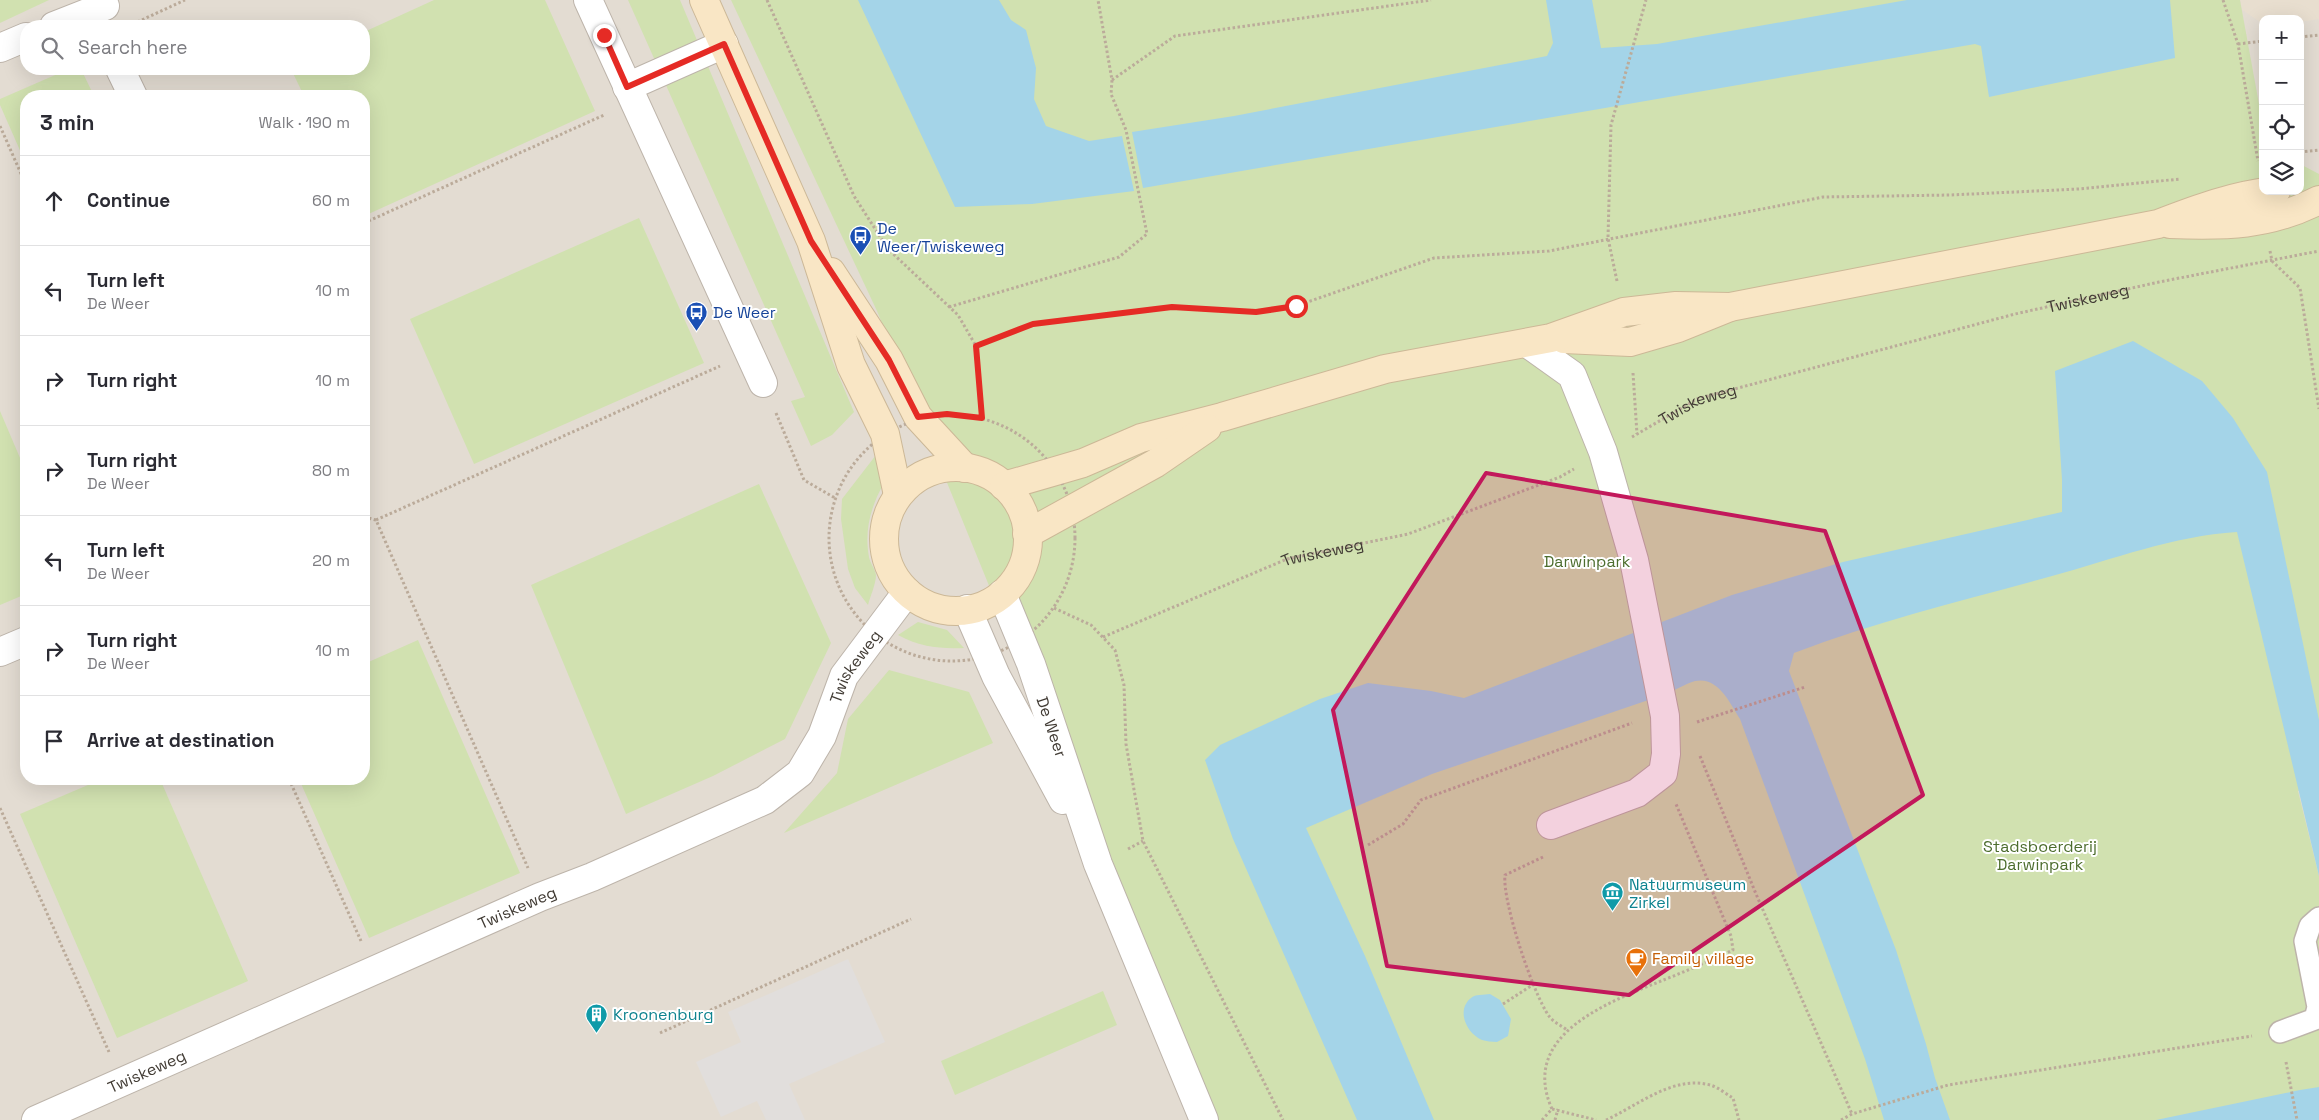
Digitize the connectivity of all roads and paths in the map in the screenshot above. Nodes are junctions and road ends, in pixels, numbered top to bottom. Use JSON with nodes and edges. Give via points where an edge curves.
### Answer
{"nodes":[{"id":1,"x":185,"y":0,"type":"edge"},
{"id":2,"x":588,"y":0,"type":"edge"},
{"id":3,"x":704,"y":0,"type":"edge"},
{"id":4,"x":767,"y":0,"type":"edge"},
{"id":5,"x":1098,"y":0,"type":"edge"},
{"id":6,"x":1431,"y":0,"type":"edge"},
{"id":7,"x":1646,"y":0,"type":"edge"},
{"id":8,"x":2223,"y":0,"type":"edge"},
{"id":9,"x":104,"y":11,"type":"edge"},
{"id":10,"x":74,"y":20,"type":"edge"},
{"id":11,"x":141,"y":20,"type":"edge"},
{"id":12,"x":2319,"y":35,"type":"edge"},
{"id":13,"x":2304,"y":37,"type":"edge"},
{"id":14,"x":20,"y":40,"type":"edge"},
{"id":15,"x":2259,"y":41,"type":"edge"},
{"id":16,"x":724,"y":44,"type":"junction"},
{"id":17,"x":2238,"y":44,"type":"junction"},
{"id":18,"x":0,"y":48,"type":"edge"},
{"id":19,"x":123,"y":75,"type":"edge"},
{"id":20,"x":1112,"y":80,"type":"junction"},
{"id":21,"x":130,"y":90,"type":"edge"},
{"id":22,"x":631,"y":94,"type":"junction"},
{"id":23,"x":0,"y":126,"type":"edge"},
{"id":24,"x":2319,"y":150,"type":"edge"},
{"id":25,"x":2304,"y":152,"type":"edge"},
{"id":26,"x":2258,"y":158,"type":"junction"},
{"id":27,"x":2249,"y":161,"type":"dead end"},
{"id":28,"x":2259,"y":162,"type":"edge"},
{"id":29,"x":20,"y":171,"type":"edge"},
{"id":30,"x":2186,"y":178,"type":"dead end"},
{"id":31,"x":2304,"y":190,"type":"edge"},
{"id":32,"x":2319,"y":192,"type":"edge"},
{"id":33,"x":2259,"y":194,"type":"edge"},
{"id":34,"x":2319,"y":200,"type":"edge"},
{"id":35,"x":370,"y":221,"type":"edge"},
{"id":36,"x":2263,"y":221,"type":"junction"},
{"id":37,"x":2158,"y":224,"type":"junction"},
{"id":38,"x":1608,"y":238,"type":"junction"},
{"id":39,"x":811,"y":241,"type":"junction"},
{"id":40,"x":2319,"y":252,"type":"edge"},
{"id":41,"x":2272,"y":261,"type":"junction"},
{"id":42,"x":949,"y":307,"type":"junction"},
{"id":43,"x":1539,"y":340,"type":"junction"},
{"id":44,"x":976,"y":346,"type":"junction"},
{"id":45,"x":750,"y":352,"type":"junction"},
{"id":46,"x":763,"y":383,"type":"joint"},
{"id":47,"x":2319,"y":409,"type":"edge"},
{"id":48,"x":918,"y":417,"type":"junction"},
{"id":49,"x":1222,"y":417,"type":"junction"},
{"id":50,"x":982,"y":418,"type":"junction"},
{"id":51,"x":886,"y":434,"type":"junction"},
{"id":52,"x":1603,"y":452,"type":"junction"},
{"id":53,"x":965,"y":468,"type":"junction"},
{"id":54,"x":1057,"y":471,"type":"junction"},
{"id":55,"x":1004,"y":486,"type":"junction"},
{"id":56,"x":898,"y":496,"type":"junction"},
{"id":57,"x":835,"y":498,"type":"junction"},
{"id":58,"x":1073,"y":508,"type":"junction"},
{"id":59,"x":370,"y":518,"type":"edge"},
{"id":60,"x":376,"y":520,"type":"junction"},
{"id":61,"x":1027,"y":534,"type":"junction"},
{"id":62,"x":907,"y":592,"type":"junction"},
{"id":63,"x":1002,"y":594,"type":"junction"},
{"id":64,"x":1054,"y":608,"type":"junction"},
{"id":65,"x":967,"y":610,"type":"junction"},
{"id":66,"x":876,"y":634,"type":"junction"},
{"id":67,"x":1103,"y":637,"type":"junction"},
{"id":68,"x":1021,"y":640,"type":"junction"},
{"id":69,"x":20,"y":644,"type":"edge"},
{"id":70,"x":0,"y":652,"type":"edge"},
{"id":71,"x":987,"y":656,"type":"junction"},
{"id":72,"x":1805,"y":687,"type":"dead end"},
{"id":73,"x":1665,"y":716,"type":"junction"},
{"id":74,"x":1698,"y":751,"type":"dead end"},
{"id":75,"x":293,"y":785,"type":"edge"},
{"id":76,"x":1669,"y":806,"type":"dead end"},
{"id":77,"x":0,"y":808,"type":"edge"},
{"id":78,"x":1551,"y":825,"type":"dead end"},
{"id":79,"x":1368,"y":845,"type":"dead end"},
{"id":80,"x":1549,"y":854,"type":"dead end"},
{"id":81,"x":1098,"y":864,"type":"junction"},
{"id":82,"x":540,"y":897,"type":"junction"},
{"id":83,"x":2319,"y":918,"type":"edge"},
{"id":84,"x":911,"y":919,"type":"dead end"},
{"id":85,"x":374,"y":972,"type":"junction"},
{"id":86,"x":1534,"y":984,"type":"junction"},
{"id":87,"x":1503,"y":1004,"type":"dead end"},
{"id":88,"x":1567,"y":1030,"type":"junction"},
{"id":89,"x":2280,"y":1032,"type":"joint"},
{"id":90,"x":660,"y":1033,"type":"dead end"},
{"id":91,"x":2288,"y":1072,"type":"dead end"},
{"id":92,"x":122,"y":1082,"type":"junction"},
{"id":93,"x":1552,"y":1109,"type":"junction"},
{"id":94,"x":1558,"y":1109,"type":"junction"},
{"id":95,"x":1852,"y":1114,"type":"junction"},
{"id":96,"x":36,"y":1120,"type":"edge"},
{"id":97,"x":1204,"y":1120,"type":"edge"},
{"id":98,"x":1283,"y":1120,"type":"edge"},
{"id":99,"x":1542,"y":1120,"type":"edge"},
{"id":100,"x":1555,"y":1120,"type":"edge"},
{"id":101,"x":1596,"y":1120,"type":"edge"},
{"id":102,"x":1606,"y":1120,"type":"edge"},
{"id":103,"x":1739,"y":1120,"type":"edge"},
{"id":104,"x":1840,"y":1120,"type":"edge"},
{"id":105,"x":2296,"y":1120,"type":"edge"}],
"edges":[{"from":1,"to":11,"type":"path"},
{"from":2,"to":22,"type":"street"},
{"from":3,"to":16,"type":"main road"},
{"from":4,"to":42,"type":"path","via":[[854,196],[888,249]]},
{"from":5,"to":20,"type":"path"},
{"from":6,"to":20,"type":"path","via":[[1175,36]]},
{"from":7,"to":38,"type":"path","via":[[1611,125]]},
{"from":8,"to":17,"type":"path"},
{"from":9,"to":10,"type":"street"},
{"from":12,"to":13,"type":"path"},
{"from":14,"to":18,"type":"street"},
{"from":15,"to":17,"type":"path"},
{"from":16,"to":22,"type":"street"},
{"from":16,"to":39,"type":"main road"},
{"from":17,"to":26,"type":"path"},
{"from":19,"to":21,"type":"street"},
{"from":20,"to":42,"type":"path","via":[[1111,94],[1126,130],[1147,234],[1119,257]]},
{"from":22,"to":35,"type":"path"},
{"from":22,"to":45,"type":"street"},
{"from":23,"to":29,"type":"path"},
{"from":24,"to":25,"type":"path"},
{"from":26,"to":27,"type":"path"},
{"from":26,"to":28,"type":"path"},
{"from":30,"to":38,"type":"path","via":[[2079,189],[1823,196]]},
{"from":31,"to":32,"type":"main road"},
{"from":33,"to":37,"type":"main road","via":[[2205,205]]},
{"from":34,"to":36,"type":"main road"},
{"from":36,"to":37,"type":"main road","via":[[2210,226]]},
{"from":36,"to":41,"type":"path"},
{"from":37,"to":43,"type":"main road","via":[[1730,307],[1676,306],[1624,312]]},
{"from":38,"to":44,"type":"path","via":[[1549,250],[1434,258],[1296,306],[1256,312],[1172,307],[1033,324]]},
{"from":39,"to":48,"type":"main road","via":[[889,360]]},
{"from":39,"to":51,"type":"main road","via":[[851,365]]},
{"from":40,"to":41,"type":"path","name":"Twiskeweg"},
{"from":41,"to":47,"type":"path","via":[[2300,288]]},
{"from":41,"to":52,"type":"path","name":"Twiskeweg","via":[[2015,314],[1697,399]]},
{"from":42,"to":44,"type":"path","via":[[958,315]]},
{"from":43,"to":49,"type":"main road","via":[[1385,369]]},
{"from":43,"to":52,"type":"street","via":[[1572,375]]},
{"from":44,"to":50,"type":"path"},
{"from":45,"to":46,"type":"street"},
{"from":45,"to":60,"type":"path"},
{"from":46,"to":57,"type":"path","via":[[804,480]]},
{"from":48,"to":50,"type":"path","via":[[947,414]]},
{"from":48,"to":51,"type":"path"},
{"from":48,"to":53,"type":"main road"},
{"from":49,"to":54,"type":"main road","via":[[1141,438]]},
{"from":49,"to":58,"type":"main road","via":[[1156,463]]},
{"from":50,"to":54,"type":"path","via":[[1025,438]]},
{"from":51,"to":56,"type":"main road"},
{"from":51,"to":57,"type":"path","via":[[855,462]]},
{"from":52,"to":67,"type":"path","name":"Twiskeweg","via":[[1560,477],[1408,534],[1287,559]]},
{"from":52,"to":73,"type":"street","via":[[1634,560]]},
{"from":53,"to":55,"type":"main road","via":[[986,474]]},
{"from":53,"to":56,"type":"main road","via":[[928,472]]},
{"from":54,"to":55,"type":"main road"},
{"from":54,"to":58,"type":"path"},
{"from":55,"to":61,"type":"main road","via":[[1020,507]]},
{"from":56,"to":62,"type":"main road","via":[[886,519],[884,546],[891,571]]},
{"from":57,"to":66,"type":"path","via":[[828,534],[832,571],[847,604]]},
{"from":58,"to":61,"type":"main road"},
{"from":58,"to":64,"type":"path","via":[[1074,560]]},
{"from":59,"to":60,"type":"path"},
{"from":60,"to":82,"type":"path"},
{"from":61,"to":63,"type":"main road","via":[[1019,573]]},
{"from":62,"to":65,"type":"main road","via":[[942,610]]},
{"from":62,"to":66,"type":"street","name":"Twiskeweg"},
{"from":63,"to":65,"type":"main road"},
{"from":63,"to":68,"type":"street","name":"De Weer"},
{"from":64,"to":67,"type":"path","via":[[1091,625]]},
{"from":64,"to":68,"type":"path"},
{"from":65,"to":71,"type":"street","name":"De Weer"},
{"from":66,"to":71,"type":"path","via":[[906,652],[946,662]]},
{"from":66,"to":82,"type":"street","name":"Twiskeweg","via":[[844,676],[822,736],[800,773],[765,800]]},
{"from":67,"to":98,"type":"path","via":[[1115,650],[1124,685],[1126,744],[1143,841]]},
{"from":68,"to":71,"type":"path"},
{"from":68,"to":81,"type":"street","name":"De Weer"},
{"from":69,"to":70,"type":"street"},
{"from":71,"to":81,"type":"street","name":"De Weer"},
{"from":72,"to":73,"type":"path","via":[[1687,725],[1679,712]]},
{"from":73,"to":78,"type":"street","via":[[1666,754],[1662,773],[1637,793]]},
{"from":73,"to":79,"type":"path","via":[[1625,725],[1421,800],[1403,824]]},
{"from":74,"to":95,"type":"path"},
{"from":75,"to":85,"type":"path"},
{"from":76,"to":88,"type":"path","via":[[1677,804],[1731,936],[1733,950],[1590,1013]]},
{"from":77,"to":92,"type":"path"},
{"from":80,"to":86,"type":"path","via":[[1505,875],[1504,886],[1518,941]]},
{"from":81,"to":97,"type":"street","name":"De Weer"},
{"from":82,"to":85,"type":"street","name":"Twiskeweg"},
{"from":83,"to":89,"type":"lane","via":[[2310,926],[2305,941],[2318,1007],[2315,1019]]},
{"from":84,"to":90,"type":"path"},
{"from":85,"to":92,"type":"street","name":"Twiskeweg"},
{"from":86,"to":87,"type":"path"},
{"from":86,"to":88,"type":"path","via":[[1550,1018]]},
{"from":88,"to":93,"type":"path","via":[[1546,1065],[1544,1081]]},
{"from":89,"to":95,"type":"path","via":[[1948,1085]]},
{"from":91,"to":105,"type":"path"},
{"from":92,"to":96,"type":"street","name":"Twiskeweg"},
{"from":93,"to":94,"type":"path"},
{"from":93,"to":99,"type":"path"},
{"from":94,"to":100,"type":"path"},
{"from":94,"to":101,"type":"path"},
{"from":95,"to":104,"type":"path"},
{"from":102,"to":103,"type":"path","via":[[1644,1099],[1692,1082],[1712,1085],[1733,1098]]}]}
